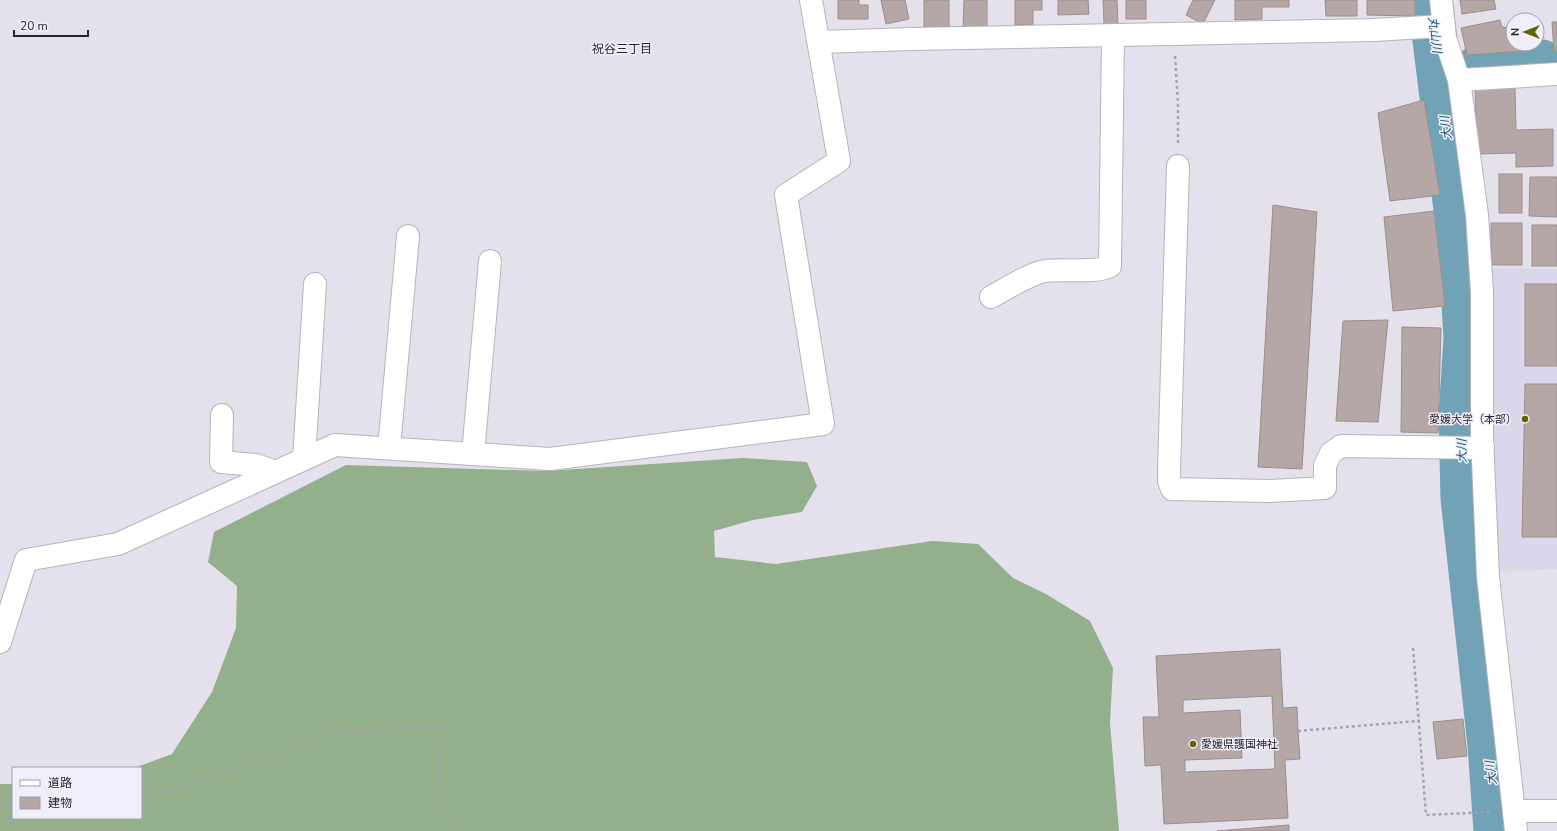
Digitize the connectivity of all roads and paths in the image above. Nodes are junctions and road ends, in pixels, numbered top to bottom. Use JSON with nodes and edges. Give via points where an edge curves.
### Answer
{"nodes":[{"id":1,"x":811,"y":0,"type":"edge"},
{"id":2,"x":1441,"y":0,"type":"edge"},
{"id":3,"x":1437,"y":27,"type":"junction"},
{"id":4,"x":1174,"y":35,"type":"junction"},
{"id":5,"x":1113,"y":36,"type":"junction"},
{"id":6,"x":819,"y":42,"type":"junction"},
{"id":7,"x":1557,"y":74,"type":"edge"},
{"id":8,"x":1458,"y":80,"type":"junction"},
{"id":9,"x":1178,"y":166,"type":"joint"},
{"id":10,"x":408,"y":236,"type":"dead end"},
{"id":11,"x":490,"y":261,"type":"dead end"},
{"id":12,"x":315,"y":284,"type":"dead end"},
{"id":13,"x":992,"y":297,"type":"dead end"},
{"id":14,"x":222,"y":415,"type":"dead end"},
{"id":15,"x":389,"y":448,"type":"junction"},
{"id":16,"x":1482,"y":448,"type":"junction"},
{"id":17,"x":473,"y":454,"type":"junction"},
{"id":18,"x":304,"y":459,"type":"junction"},
{"id":19,"x":276,"y":472,"type":"junction"},
{"id":20,"x":0,"y":642,"type":"edge"},
{"id":21,"x":1413,"y":648,"type":"dead end"},
{"id":22,"x":1419,"y":721,"type":"junction"},
{"id":23,"x":1298,"y":731,"type":"dead end"},
{"id":24,"x":142,"y":799,"type":"edge"},
{"id":25,"x":0,"y":802,"type":"edge"},
{"id":26,"x":12,"y":805,"type":"edge"},
{"id":27,"x":1557,"y":811,"type":"edge"},
{"id":28,"x":1515,"y":821,"type":"edge"},
{"id":29,"x":461,"y":831,"type":"edge"}],
"edges":[{"from":1,"to":6,"type":"street"},
{"from":2,"to":3,"type":"street"},
{"from":3,"to":4,"type":"street"},
{"from":3,"to":8,"type":"street","via":[[1445,38]]},
{"from":4,"to":5,"type":"street"},
{"from":4,"to":9,"type":"path"},
{"from":5,"to":6,"type":"street"},
{"from":5,"to":13,"type":"street","via":[[1110,266],[1103,269],[1044,271]]},
{"from":6,"to":17,"type":"street","via":[[839,161],[786,195],[823,424],[550,459]]},
{"from":7,"to":8,"type":"street"},
{"from":8,"to":16,"type":"street","via":[[1477,215],[1482,292]]},
{"from":9,"to":16,"type":"street","via":[[1169,470],[1172,489],[1269,491],[1325,488],[1325,465],[1331,453],[1341,446]]},
{"from":10,"to":15,"type":"street"},
{"from":11,"to":17,"type":"street"},
{"from":12,"to":18,"type":"street"},
{"from":14,"to":19,"type":"street","via":[[221,462],[256,465]]},
{"from":15,"to":17,"type":"street"},
{"from":15,"to":18,"type":"street","via":[[335,445]]},
{"from":16,"to":28,"type":"street","via":[[1488,577]]},
{"from":18,"to":19,"type":"street"},
{"from":19,"to":20,"type":"street","via":[[118,544],[26,560]]},
{"from":21,"to":22,"type":"path"},
{"from":22,"to":23,"type":"path"},
{"from":22,"to":28,"type":"path","via":[[1426,815]]},
{"from":24,"to":29,"type":"path","via":[[328,736],[443,727],[436,800]]},
{"from":25,"to":26,"type":"path"},
{"from":27,"to":28,"type":"street"}]}
